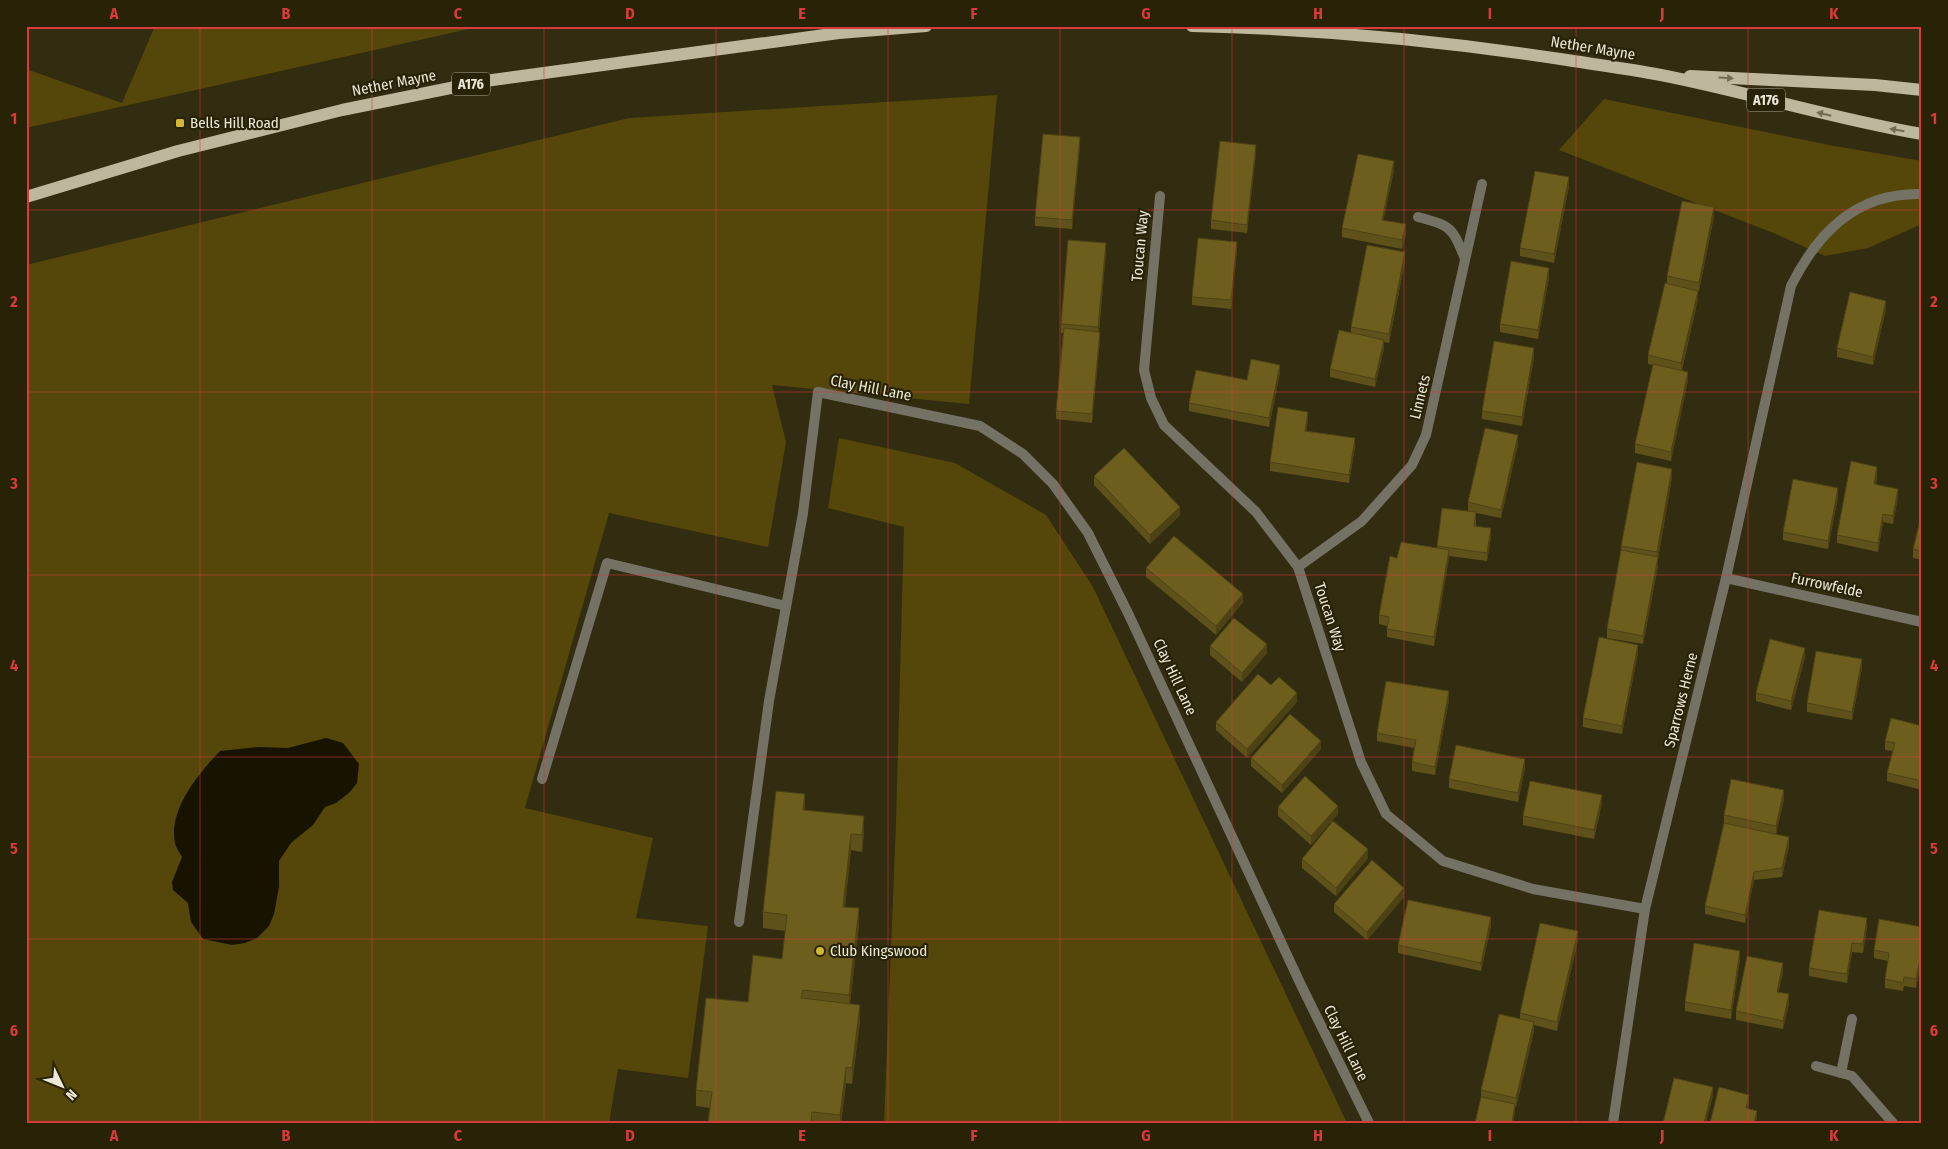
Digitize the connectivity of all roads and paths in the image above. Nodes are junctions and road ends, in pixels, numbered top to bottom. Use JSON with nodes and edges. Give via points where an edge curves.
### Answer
{"nodes":[{"id":1,"x":926,"y":26,"type":"edge"},
{"id":2,"x":1192,"y":26,"type":"edge"},
{"id":3,"x":1660,"y":75,"type":"junction"},
{"id":4,"x":1922,"y":90,"type":"edge"},
{"id":5,"x":1922,"y":134,"type":"edge"},
{"id":6,"x":1482,"y":184,"type":"dead end"},
{"id":7,"x":1922,"y":194,"type":"edge"},
{"id":8,"x":26,"y":196,"type":"edge"},
{"id":9,"x":1160,"y":196,"type":"dead end"},
{"id":10,"x":1418,"y":217,"type":"dead end"},
{"id":11,"x":1465,"y":259,"type":"junction"},
{"id":12,"x":1298,"y":567,"type":"junction"},
{"id":13,"x":1726,"y":578,"type":"junction"},
{"id":14,"x":786,"y":606,"type":"junction"},
{"id":15,"x":1922,"y":622,"type":"edge"},
{"id":16,"x":542,"y":779,"type":"dead end"},
{"id":17,"x":1645,"y":909,"type":"junction"},
{"id":18,"x":739,"y":922,"type":"dead end"},
{"id":19,"x":1852,"y":1019,"type":"dead end"},
{"id":20,"x":1816,"y":1066,"type":"dead end"},
{"id":21,"x":1841,"y":1073,"type":"junction"},
{"id":22,"x":1369,"y":1123,"type":"edge"},
{"id":23,"x":1613,"y":1123,"type":"edge"},
{"id":24,"x":1893,"y":1123,"type":"edge"}],
"edges":[{"from":1,"to":8,"type":"main road","name":"Nether Mayne","number":"A176","via":[[839,33],[485,81],[333,112],[178,151]]},
{"from":2,"to":3,"type":"main road","name":"Nether Mayne","number":"A176","via":[[1429,40]]},
{"from":3,"to":4,"type":"main road","name":"Nether Mayne","number":"A176","one_way":true},
{"from":5,"to":3,"type":"main road","name":"Nether Mayne","number":"A176","one_way":true},
{"from":6,"to":11,"type":"street","name":"Linnets"},
{"from":7,"to":13,"type":"street","name":"Sparrows Herne","via":[[1877,200],[1847,214],[1823,234],[1791,286]]},
{"from":9,"to":12,"type":"street","name":"Toucan Way","via":[[1144,370],[1152,398],[1164,425],[1256,512]]},
{"from":10,"to":11,"type":"street","via":[[1446,225],[1454,232]]},
{"from":11,"to":12,"type":"street","name":"Linnets","via":[[1438,390],[1426,435],[1412,465],[1362,521]]},
{"from":12,"to":17,"type":"street","name":"Toucan Way","via":[[1361,762],[1386,814],[1443,861],[1533,888]]},
{"from":13,"to":15,"type":"street","name":"Furrowfelde"},
{"from":13,"to":17,"type":"street","name":"Sparrows Herne"},
{"from":14,"to":16,"type":"street","via":[[607,563]]},
{"from":14,"to":18,"type":"street"},
{"from":14,"to":22,"type":"street","name":"Clay Hill Lane","via":[[803,513],[818,392],[980,426],[1023,454],[1053,484],[1088,533]]},
{"from":17,"to":23,"type":"street","name":"Sparrows Herne"},
{"from":19,"to":21,"type":"street"},
{"from":20,"to":21,"type":"street"},
{"from":21,"to":24,"type":"street","via":[[1852,1076]]}]}
